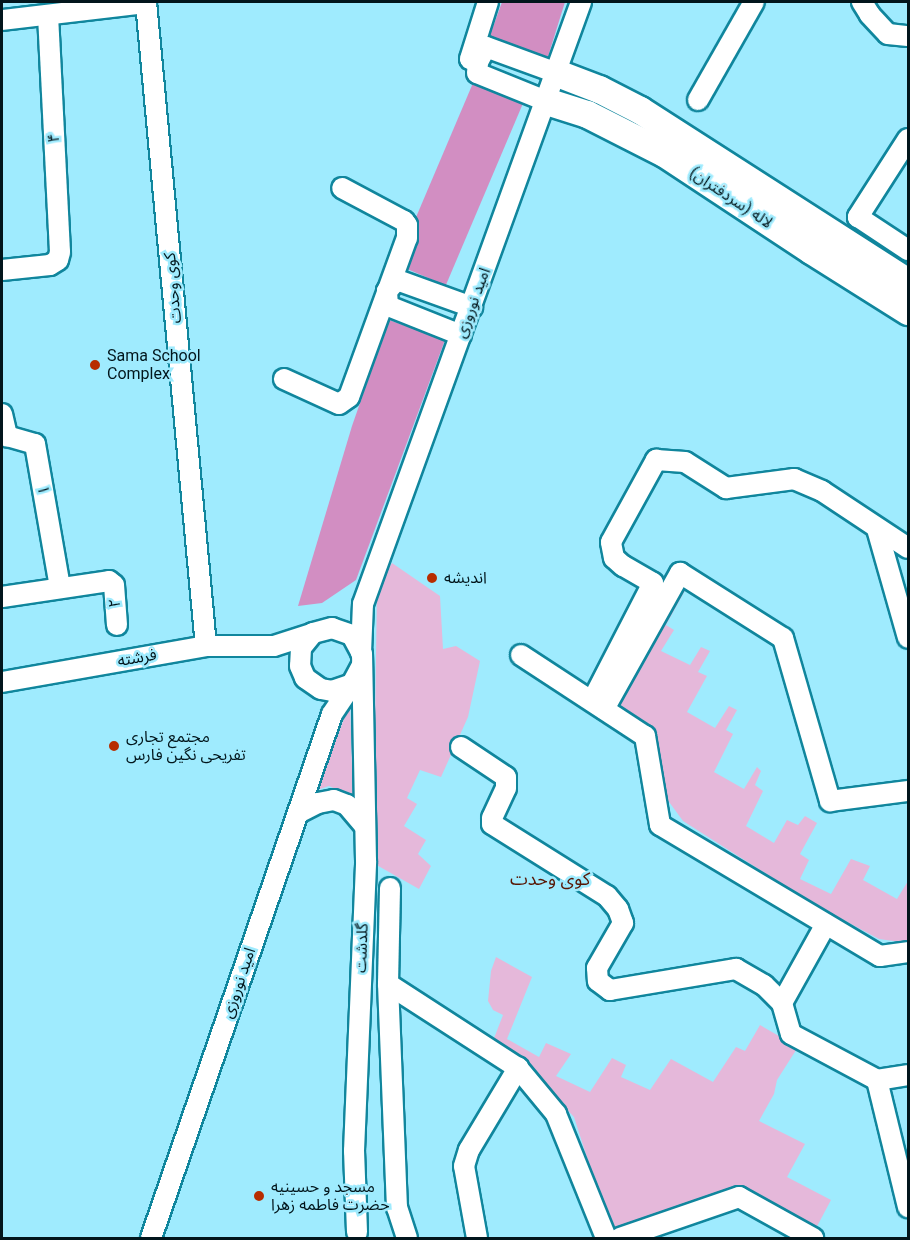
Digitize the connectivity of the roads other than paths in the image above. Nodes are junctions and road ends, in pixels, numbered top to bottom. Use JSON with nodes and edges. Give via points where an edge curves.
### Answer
{"nodes":[{"id":1,"x":146,"y":2,"type":"edge"},
{"id":2,"x":488,"y":2,"type":"edge"},
{"id":3,"x":581,"y":2,"type":"edge"},
{"id":4,"x":754,"y":2,"type":"edge"},
{"id":5,"x":862,"y":2,"type":"edge"},
{"id":6,"x":116,"y":4,"type":"edge"},
{"id":7,"x":48,"y":15,"type":"junction"},
{"id":8,"x":2,"y":20,"type":"edge"},
{"id":9,"x":909,"y":36,"type":"edge"},
{"id":10,"x":478,"y":62,"type":"junction"},
{"id":11,"x":556,"y":73,"type":"junction"},
{"id":12,"x":698,"y":100,"type":"dead end"},
{"id":13,"x":546,"y":101,"type":"junction"},
{"id":14,"x":909,"y":139,"type":"edge"},
{"id":15,"x":342,"y":188,"type":"dead end"},
{"id":16,"x":817,"y":239,"type":"junction"},
{"id":17,"x":909,"y":250,"type":"edge"},
{"id":18,"x":2,"y":270,"type":"edge"},
{"id":19,"x":909,"y":282,"type":"edge"},
{"id":20,"x":387,"y":291,"type":"junction"},
{"id":21,"x":472,"y":307,"type":"junction"},
{"id":22,"x":909,"y":310,"type":"edge"},
{"id":23,"x":461,"y":335,"type":"junction"},
{"id":24,"x":284,"y":379,"type":"dead end"},
{"id":25,"x":2,"y":414,"type":"edge"},
{"id":26,"x":877,"y":529,"type":"junction"},
{"id":27,"x":909,"y":548,"type":"edge"},
{"id":28,"x":60,"y":587,"type":"junction"},
{"id":29,"x":2,"y":597,"type":"edge"},
{"id":30,"x":363,"y":604,"type":"junction"},
{"id":31,"x":117,"y":625,"type":"dead end"},
{"id":32,"x":318,"y":631,"type":"junction"},
{"id":33,"x":909,"y":638,"type":"edge"},
{"id":34,"x":206,"y":646,"type":"junction"},
{"id":35,"x":274,"y":646,"type":"junction"},
{"id":36,"x":521,"y":656,"type":"dead end"},
{"id":37,"x":362,"y":659,"type":"junction"},
{"id":38,"x":300,"y":666,"type":"junction"},
{"id":39,"x":2,"y":682,"type":"edge"},
{"id":40,"x":352,"y":684,"type":"junction"},
{"id":41,"x":312,"y":685,"type":"junction"},
{"id":42,"x":598,"y":705,"type":"junction"},
{"id":43,"x":327,"y":728,"type":"junction"},
{"id":44,"x":461,"y":747,"type":"dead end"},
{"id":45,"x":909,"y":791,"type":"edge"},
{"id":46,"x":298,"y":813,"type":"junction"},
{"id":47,"x":364,"y":825,"type":"junction"},
{"id":48,"x":390,"y":888,"type":"dead end"},
{"id":49,"x":826,"y":924,"type":"junction"},
{"id":50,"x":909,"y":951,"type":"edge"},
{"id":51,"x":388,"y":984,"type":"junction"},
{"id":52,"x":782,"y":1003,"type":"junction"},
{"id":53,"x":518,"y":1068,"type":"junction"},
{"id":54,"x":909,"y":1075,"type":"edge"},
{"id":55,"x":877,"y":1080,"type":"junction"},
{"id":56,"x":908,"y":1202,"type":"edge"},
{"id":57,"x":359,"y":1236,"type":"edge"},
{"id":58,"x":151,"y":1239,"type":"edge"},
{"id":59,"x":407,"y":1239,"type":"edge"},
{"id":60,"x":477,"y":1239,"type":"edge"},
{"id":61,"x":606,"y":1239,"type":"edge"},
{"id":62,"x":620,"y":1239,"type":"edge"},
{"id":63,"x":813,"y":1239,"type":"edge"}],
"edges":[{"from":1,"to":6,"type":"street"},
{"from":1,"to":34,"type":"street","name":"کوی وحدت"},
{"from":2,"to":10,"type":"street","via":[[470,58]]},
{"from":3,"to":11,"type":"street","name":"امید نوروزی"},
{"from":4,"to":12,"type":"street"},
{"from":5,"to":9,"type":"street","via":[[888,34]]},
{"from":6,"to":7,"type":"street"},
{"from":7,"to":8,"type":"street"},
{"from":7,"to":18,"type":"street","name":"۴","via":[[60,252],[58,260],[50,265]]},
{"from":10,"to":11,"type":"street","via":[[486,47]]},
{"from":10,"to":13,"type":"street","via":[[477,73]]},
{"from":11,"to":13,"type":"street","name":"امید نوروزی"},
{"from":11,"to":16,"type":"street","name":"لاله (سردفتران)","via":[[640,110]]},
{"from":13,"to":16,"type":"street","name":"لاله (سردفتران)","via":[[587,114],[664,153]]},
{"from":13,"to":21,"type":"street","name":"امید نوروزی"},
{"from":14,"to":17,"type":"street","via":[[858,217]]},
{"from":15,"to":20,"type":"street","via":[[407,225],[407,238]]},
{"from":16,"to":19,"type":"street","name":"لاله (سردفتران)"},
{"from":16,"to":22,"type":"street","name":"لاله (سردفتران)"},
{"from":20,"to":21,"type":"street","via":[[397,280]]},
{"from":20,"to":23,"type":"street","via":[[388,306]]},
{"from":20,"to":24,"type":"street","via":[[345,402],[339,404]]},
{"from":21,"to":23,"type":"street","name":"امید نوروزی"},
{"from":23,"to":30,"type":"street","name":"امید نوروزی"},
{"from":25,"to":28,"type":"street","name":"۱","via":[[7,436],[35,444]]},
{"from":26,"to":27,"type":"street"},
{"from":26,"to":33,"type":"street"},
{"from":26,"to":42,"type":"street","via":[[822,491],[794,479],[726,488],[685,462],[656,460],[611,542],[614,558],[653,583]]},
{"from":28,"to":29,"type":"street"},
{"from":28,"to":31,"type":"street","name":"۲","via":[[112,582]]},
{"from":30,"to":32,"type":"street","name":"فرشته","via":[[349,618]]},
{"from":30,"to":37,"type":"street","name":"گلدشت"},
{"from":32,"to":35,"type":"street","name":"فرشته"},
{"from":32,"to":37,"type":"street","via":[[333,628],[352,636]]},
{"from":32,"to":38,"type":"street","via":[[301,648]]},
{"from":34,"to":35,"type":"street","name":"فرشته"},
{"from":34,"to":39,"type":"street","name":"فرشته"},
{"from":35,"to":38,"type":"street"},
{"from":36,"to":42,"type":"street"},
{"from":37,"to":40,"type":"street"},
{"from":37,"to":47,"type":"street","name":"گلدشت"},
{"from":38,"to":41,"type":"street"},
{"from":40,"to":41,"type":"street","via":[[332,691]]},
{"from":40,"to":43,"type":"street","name":"امید نوروزی"},
{"from":41,"to":43,"type":"street"},
{"from":42,"to":45,"type":"street","via":[[680,573],[783,638],[830,801]]},
{"from":42,"to":49,"type":"street","via":[[645,736],[660,825]]},
{"from":43,"to":46,"type":"street","name":"امید نوروزی"},
{"from":44,"to":52,"type":"street","via":[[506,777],[506,788],[492,824],[607,896],[618,909],[623,923],[597,968],[598,981],[610,990],[736,969],[764,985]]},
{"from":46,"to":47,"type":"street","via":[[334,800],[347,805]]},
{"from":46,"to":58,"type":"street","name":"امید نوروزی"},
{"from":47,"to":57,"type":"street","name":"گلدشت","via":[[366,861],[354,1151]]},
{"from":48,"to":51,"type":"street"},
{"from":49,"to":50,"type":"street","via":[[880,956]]},
{"from":49,"to":52,"type":"street"},
{"from":51,"to":53,"type":"street"},
{"from":51,"to":59,"type":"street","via":[[397,1208]]},
{"from":52,"to":55,"type":"street","via":[[791,1034]]},
{"from":53,"to":60,"type":"street","via":[[464,1166]]},
{"from":53,"to":61,"type":"street","via":[[556,1114]]},
{"from":54,"to":55,"type":"street"},
{"from":55,"to":56,"type":"street"},
{"from":62,"to":63,"type":"street","via":[[739,1197]]}]}
